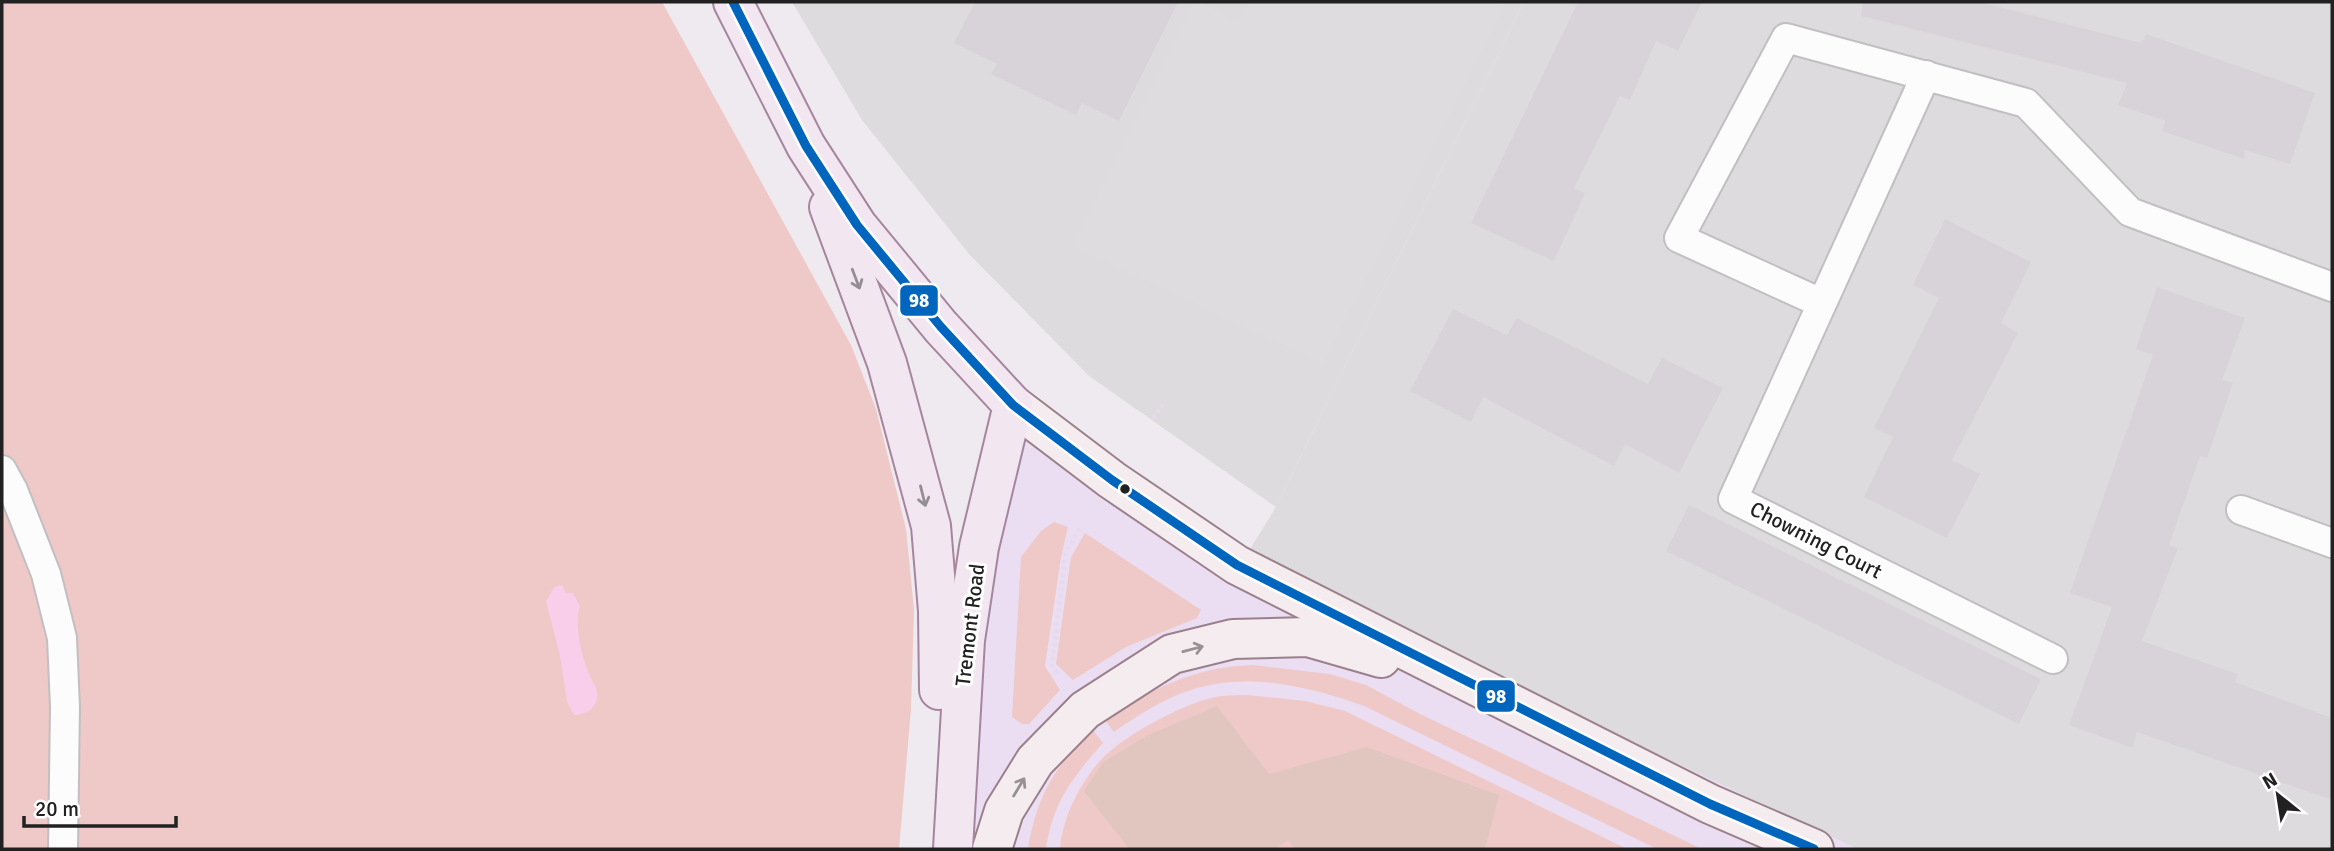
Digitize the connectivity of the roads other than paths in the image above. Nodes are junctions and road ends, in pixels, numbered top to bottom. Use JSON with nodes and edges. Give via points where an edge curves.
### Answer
{"nodes":[{"id":1,"x":733,"y":2,"type":"edge"},
{"id":2,"x":1926,"y":75,"type":"junction"},
{"id":3,"x":806,"y":146,"type":"junction"},
{"id":4,"x":2332,"y":287,"type":"edge"},
{"id":5,"x":1821,"y":303,"type":"junction"},
{"id":6,"x":1013,"y":405,"type":"junction"},
{"id":7,"x":2,"y":470,"type":"edge"},
{"id":8,"x":2241,"y":510,"type":"dead end"},
{"id":9,"x":2332,"y":543,"type":"edge"},
{"id":10,"x":2053,"y":659,"type":"dead end"},
{"id":11,"x":1463,"y":680,"type":"junction"},
{"id":12,"x":63,"y":849,"type":"edge"},
{"id":13,"x":935,"y":849,"type":"edge"},
{"id":14,"x":953,"y":849,"type":"edge"},
{"id":15,"x":992,"y":849,"type":"edge"},
{"id":16,"x":1814,"y":849,"type":"edge"}],
"edges":[{"from":1,"to":3,"type":"main road"},
{"from":2,"to":4,"type":"lane","via":[[2026,103],[2130,212]]},
{"from":2,"to":5,"type":"lane","name":"Chowning Court"},
{"from":2,"to":5,"type":"lane","via":[[1786,38],[1679,238]]},
{"from":3,"to":6,"type":"main road","via":[[857,225]]},
{"from":3,"to":13,"type":"main road","one_way":true,"via":[[887,363],[931,527],[938,638]]},
{"from":5,"to":10,"type":"lane","name":"Chowning Court","via":[[1733,499]]},
{"from":6,"to":11,"type":"main road","via":[[1237,565]]},
{"from":6,"to":14,"type":"main road","name":"Tremont Road","via":[[979,547],[965,640]]},
{"from":7,"to":12,"type":"lane","via":[[46,574],[62,638]]},
{"from":8,"to":9,"type":"lane"},
{"from":15,"to":11,"type":"main road","one_way":true,"via":[[1004,811],[1035,761],[1086,710],[1172,654],[1233,639],[1308,637]]},
{"from":11,"to":16,"type":"main road","via":[[1710,804]]}]}
